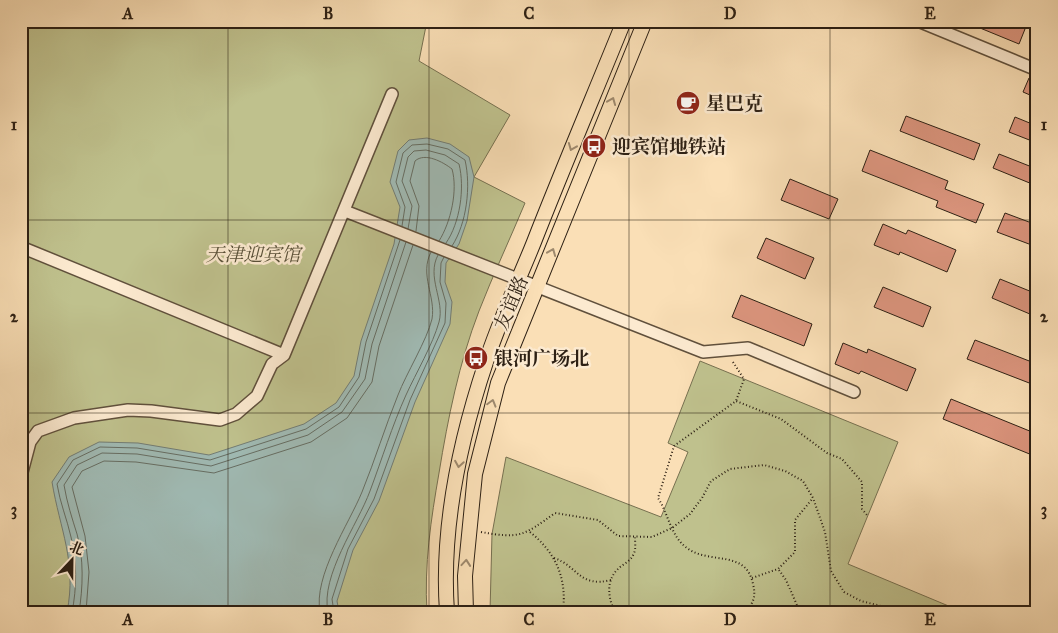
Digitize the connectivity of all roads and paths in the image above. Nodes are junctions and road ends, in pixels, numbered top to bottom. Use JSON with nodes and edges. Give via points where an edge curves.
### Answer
{"nodes":[{"id":1,"x":624,"y":21,"type":"edge"},
{"id":2,"x":645,"y":21,"type":"edge"},
{"id":3,"x":918,"y":21,"type":"edge"},
{"id":4,"x":939,"y":21,"type":"edge"},
{"id":5,"x":1037,"y":62,"type":"edge"},
{"id":6,"x":1037,"y":70,"type":"edge"},
{"id":7,"x":392,"y":94,"type":"dead end"},
{"id":8,"x":344,"y":211,"type":"junction"},
{"id":9,"x":21,"y":247,"type":"edge"},
{"id":10,"x":519,"y":278,"type":"junction"},
{"id":11,"x":538,"y":285,"type":"junction"},
{"id":12,"x":284,"y":355,"type":"junction"},
{"id":13,"x":733,"y":362,"type":"dead end"},
{"id":14,"x":854,"y":392,"type":"dead end"},
{"id":15,"x":736,"y":401,"type":"junction"},
{"id":16,"x":21,"y":476,"type":"edge"},
{"id":17,"x":813,"y":498,"type":"junction"},
{"id":18,"x":867,"y":515,"type":"dead end"},
{"id":19,"x":672,"y":528,"type":"junction"},
{"id":20,"x":469,"y":530,"type":"junction"},
{"id":21,"x":530,"y":532,"type":"junction"},
{"id":22,"x":635,"y":537,"type":"junction"},
{"id":23,"x":554,"y":558,"type":"junction"},
{"id":24,"x":778,"y":569,"type":"junction"},
{"id":25,"x":752,"y":578,"type":"junction"},
{"id":26,"x":610,"y":580,"type":"junction"},
{"id":27,"x":880,"y":606,"type":"junction"},
{"id":28,"x":447,"y":612,"type":"edge"},
{"id":29,"x":466,"y":612,"type":"edge"},
{"id":30,"x":563,"y":612,"type":"edge"},
{"id":31,"x":615,"y":612,"type":"edge"},
{"id":32,"x":745,"y":612,"type":"edge"},
{"id":33,"x":800,"y":612,"type":"edge"},
{"id":34,"x":876,"y":612,"type":"edge"},
{"id":35,"x":905,"y":612,"type":"edge"}],
"edges":[{"from":1,"to":10,"type":"main road","name":"友谊路","one_way":true},
{"from":11,"to":2,"type":"main road","name":"友谊路","one_way":true},
{"from":3,"to":6,"type":"street"},
{"from":4,"to":5,"type":"street"},
{"from":7,"to":8,"type":"street"},
{"from":8,"to":10,"type":"street"},
{"from":8,"to":12,"type":"street"},
{"from":9,"to":12,"type":"street"},
{"from":10,"to":11,"type":"street"},
{"from":10,"to":28,"type":"main road","name":"友谊路","one_way":true,"via":[[486,361],[460,459],[446,567]]},
{"from":11,"to":14,"type":"street","via":[[704,352],[748,348]]},
{"from":20,"to":11,"type":"main road","name":"友谊路","one_way":true,"via":[[475,474],[489,413]]},
{"from":12,"to":16,"type":"street","via":[[272,364],[257,396],[236,414],[220,420],[128,410],[103,412],[38,431],[30,442]]},
{"from":13,"to":15,"type":"path","via":[[744,379]]},
{"from":15,"to":18,"type":"path","via":[[781,419],[827,453],[842,459],[862,482],[862,509]]},
{"from":15,"to":19,"type":"path","via":[[674,446],[658,498]]},
{"from":17,"to":19,"type":"path","via":[[803,481],[785,471],[764,465],[730,469],[711,481],[690,514]]},
{"from":17,"to":24,"type":"path","via":[[795,520],[795,552]]},
{"from":17,"to":27,"type":"path","via":[[825,532],[831,571],[844,592]]},
{"from":19,"to":22,"type":"path","via":[[652,537]]},
{"from":19,"to":25,"type":"path","via":[[685,547],[707,557],[733,559],[745,567]]},
{"from":20,"to":21,"type":"path","via":[[511,538]]},
{"from":29,"to":20,"type":"main road","name":"友谊路","one_way":true},
{"from":21,"to":22,"type":"path","via":[[555,513],[598,520],[618,536]]},
{"from":21,"to":23,"type":"path","via":[[546,545]]},
{"from":22,"to":26,"type":"path","via":[[635,553]]},
{"from":23,"to":26,"type":"path","via":[[584,580]]},
{"from":23,"to":30,"type":"path","via":[[565,593]]},
{"from":24,"to":25,"type":"path"},
{"from":24,"to":33,"type":"path"},
{"from":25,"to":32,"type":"path","via":[[753,604]]},
{"from":26,"to":31,"type":"path","via":[[608,593]]},
{"from":27,"to":34,"type":"path"},
{"from":27,"to":35,"type":"path"}]}
